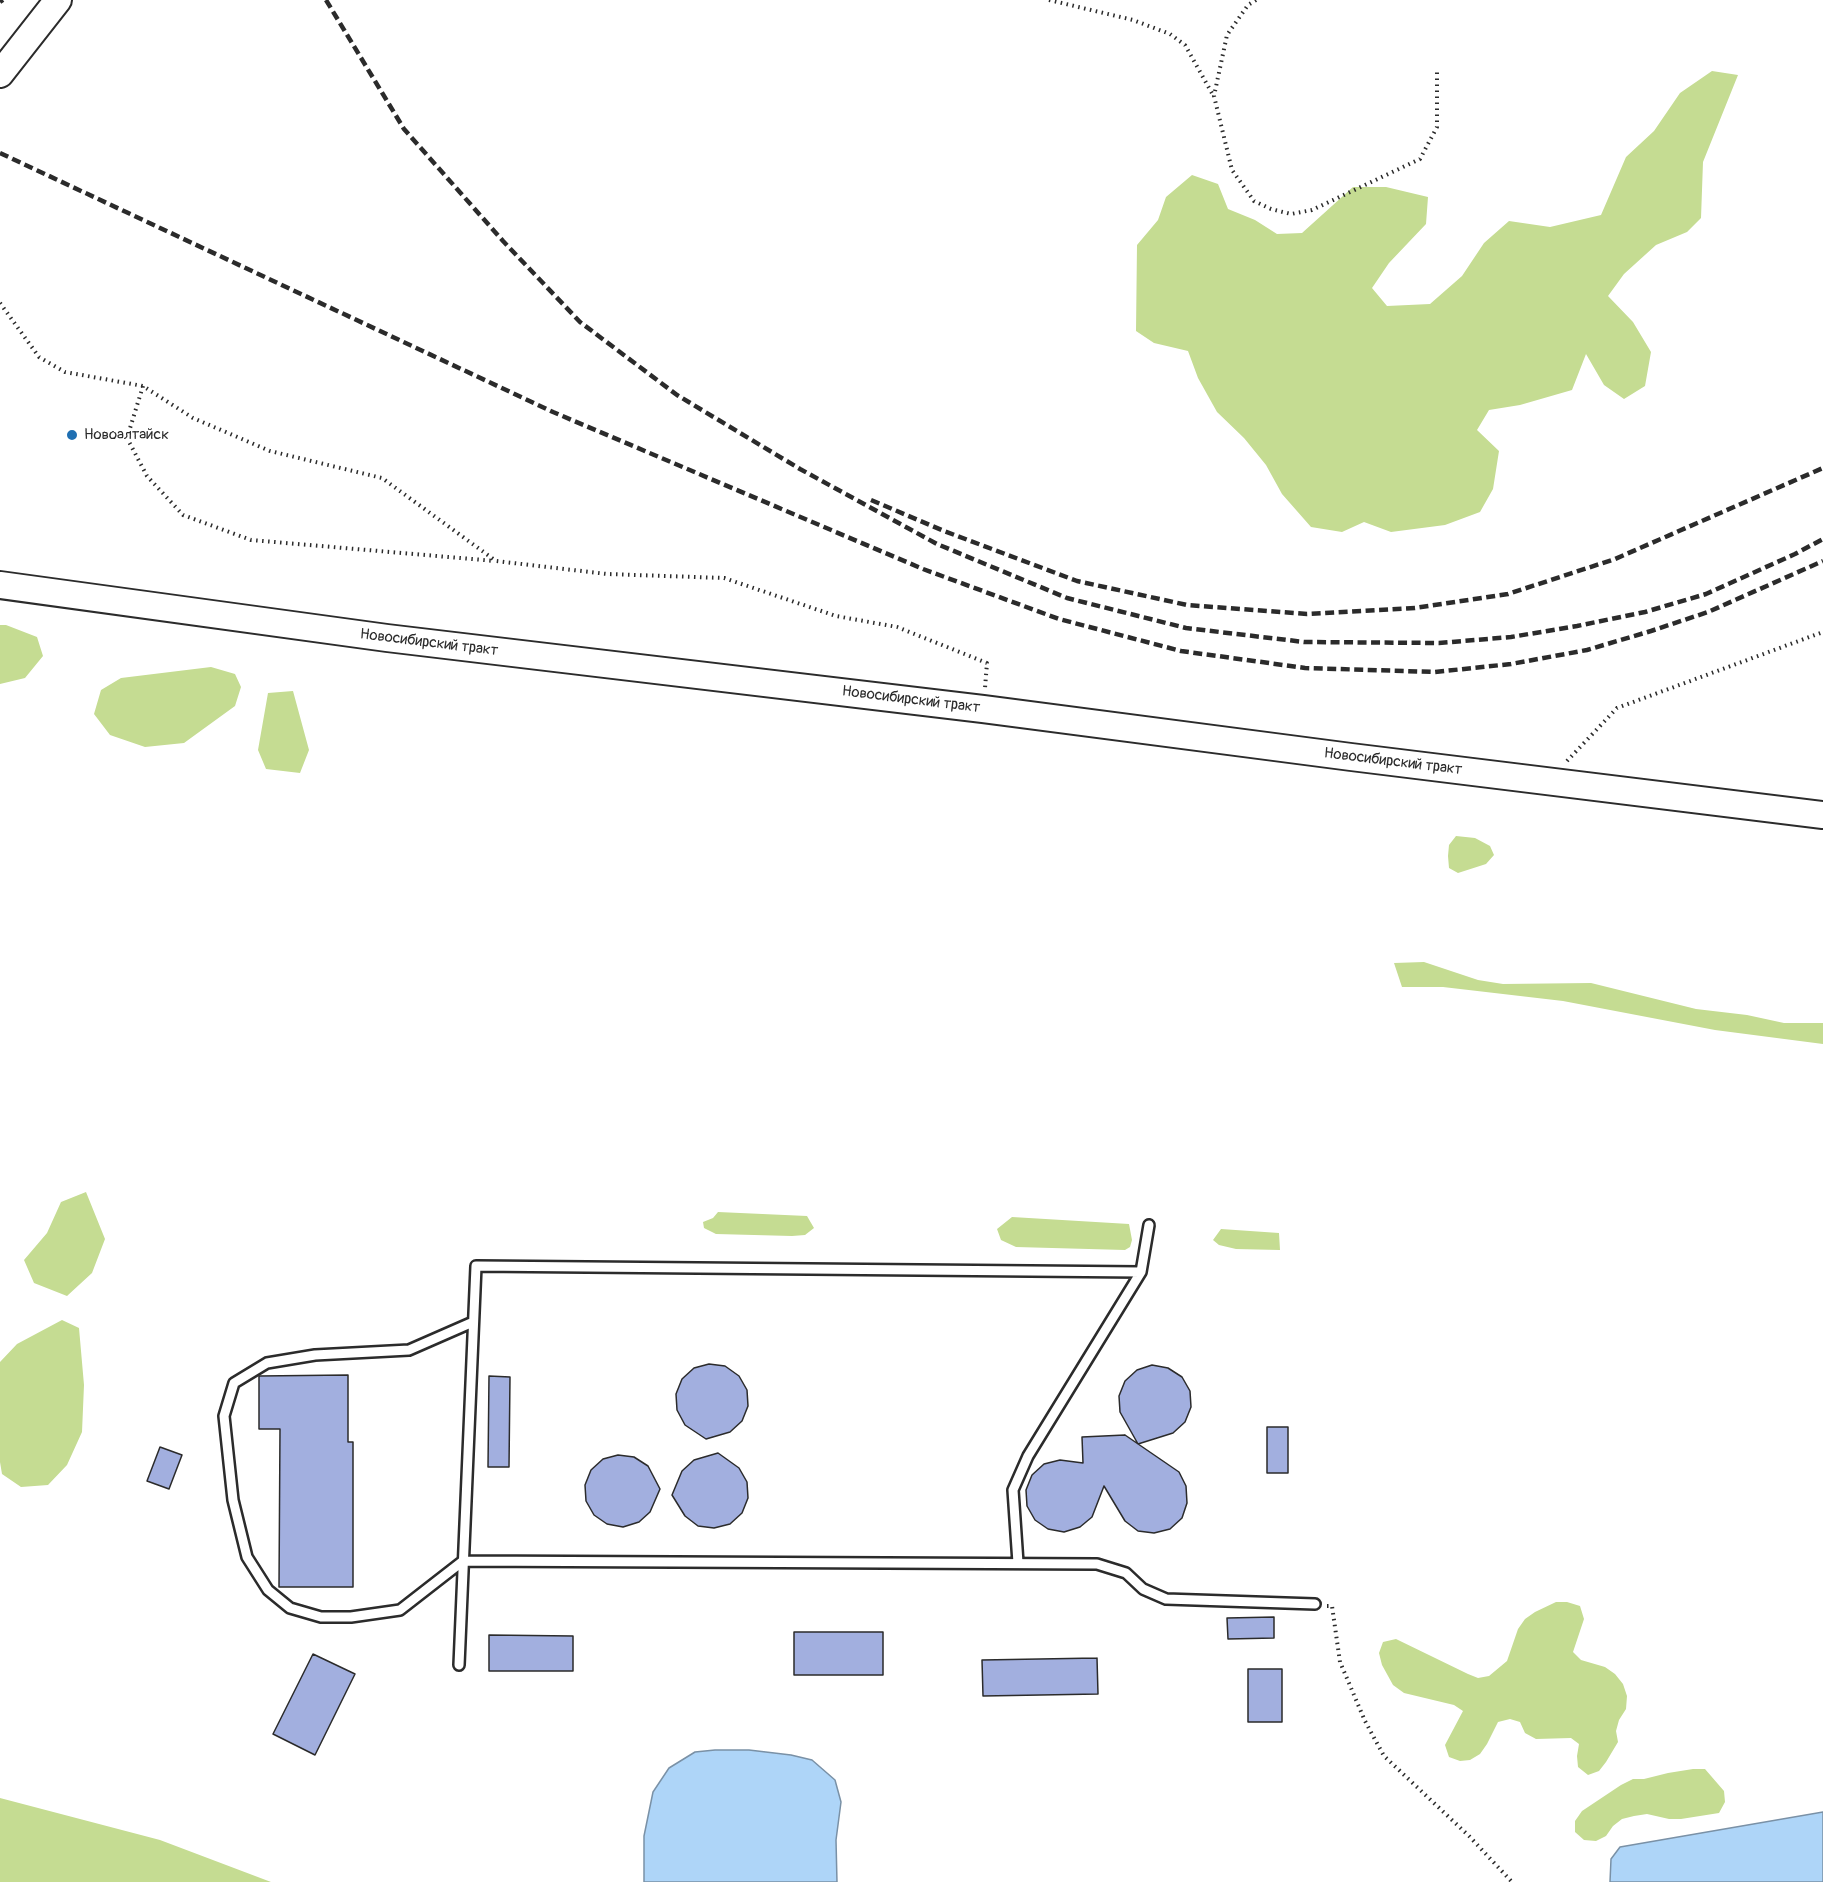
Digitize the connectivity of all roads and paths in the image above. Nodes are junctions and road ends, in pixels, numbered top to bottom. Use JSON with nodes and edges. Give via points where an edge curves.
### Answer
{"nodes":[{"id":1,"x":58,"y":0,"type":"edge"},
{"id":2,"x":1048,"y":0,"type":"edge"},
{"id":3,"x":1256,"y":0,"type":"edge"},
{"id":4,"x":1437,"y":70,"type":"dead end"},
{"id":5,"x":0,"y":74,"type":"edge"},
{"id":6,"x":1214,"y":96,"type":"junction"},
{"id":7,"x":0,"y":303,"type":"edge"},
{"id":8,"x":143,"y":386,"type":"junction"},
{"id":9,"x":496,"y":561,"type":"junction"},
{"id":10,"x":0,"y":567,"type":"edge"},
{"id":11,"x":0,"y":585,"type":"edge"},
{"id":12,"x":320,"y":629,"type":"junction"},
{"id":13,"x":1823,"y":632,"type":"edge"},
{"id":14,"x":983,"y":709,"type":"junction"},
{"id":15,"x":1549,"y":781,"type":"junction"},
{"id":16,"x":1823,"y":815,"type":"edge"},
{"id":17,"x":1149,"y":1225,"type":"dead end"},
{"id":18,"x":1141,"y":1272,"type":"junction"},
{"id":19,"x":473,"y":1322,"type":"junction"},
{"id":20,"x":463,"y":1561,"type":"junction"},
{"id":21,"x":1018,"y":1563,"type":"junction"},
{"id":22,"x":1315,"y":1604,"type":"joint"},
{"id":23,"x":459,"y":1665,"type":"dead end"},
{"id":24,"x":1512,"y":1882,"type":"edge"}],
"edges":[{"from":1,"to":5,"type":"main road"},
{"from":2,"to":6,"type":"path","via":[[1133,20],[1170,34],[1185,45]]},
{"from":3,"to":6,"type":"path","via":[[1227,35]]},
{"from":4,"to":6,"type":"path","via":[[1437,127],[1420,159],[1312,210],[1291,214],[1254,201],[1232,170]]},
{"from":7,"to":8,"type":"path","via":[[39,357],[65,372]]},
{"from":8,"to":9,"type":"path","via":[[193,418],[270,451],[382,478]]},
{"from":8,"to":9,"type":"path","via":[[127,438],[147,476],[183,515],[251,540]]},
{"from":9,"to":14,"type":"path","via":[[606,574],[724,578],[836,616],[897,627],[987,663]]},
{"from":10,"to":12,"type":"main road","via":[[246,609]]},
{"from":11,"to":12,"type":"main road","name":"Новосибирский тракт"},
{"from":12,"to":14,"type":"main road","name":"Новосибирский тракт"},
{"from":13,"to":15,"type":"path","via":[[1617,708]]},
{"from":14,"to":15,"type":"main road","name":"Новосибирский тракт"},
{"from":15,"to":16,"type":"main road","name":"Новосибирский тракт"},
{"from":17,"to":18,"type":"lane"},
{"from":18,"to":19,"type":"lane","via":[[476,1266]]},
{"from":18,"to":21,"type":"lane","via":[[1028,1456],[1013,1490]]},
{"from":19,"to":20,"type":"lane"},
{"from":19,"to":20,"type":"lane","via":[[409,1350],[315,1355],[267,1363],[234,1383],[224,1416],[232,1500],[247,1557],[268,1590],[290,1608],[321,1617],[399,1610]]},
{"from":20,"to":21,"type":"lane"},
{"from":20,"to":23,"type":"lane"},
{"from":21,"to":22,"type":"lane","via":[[1097,1564],[1126,1573],[1143,1589],[1166,1599]]},
{"from":22,"to":24,"type":"path","via":[[1332,1606],[1340,1662],[1384,1756]]}]}
